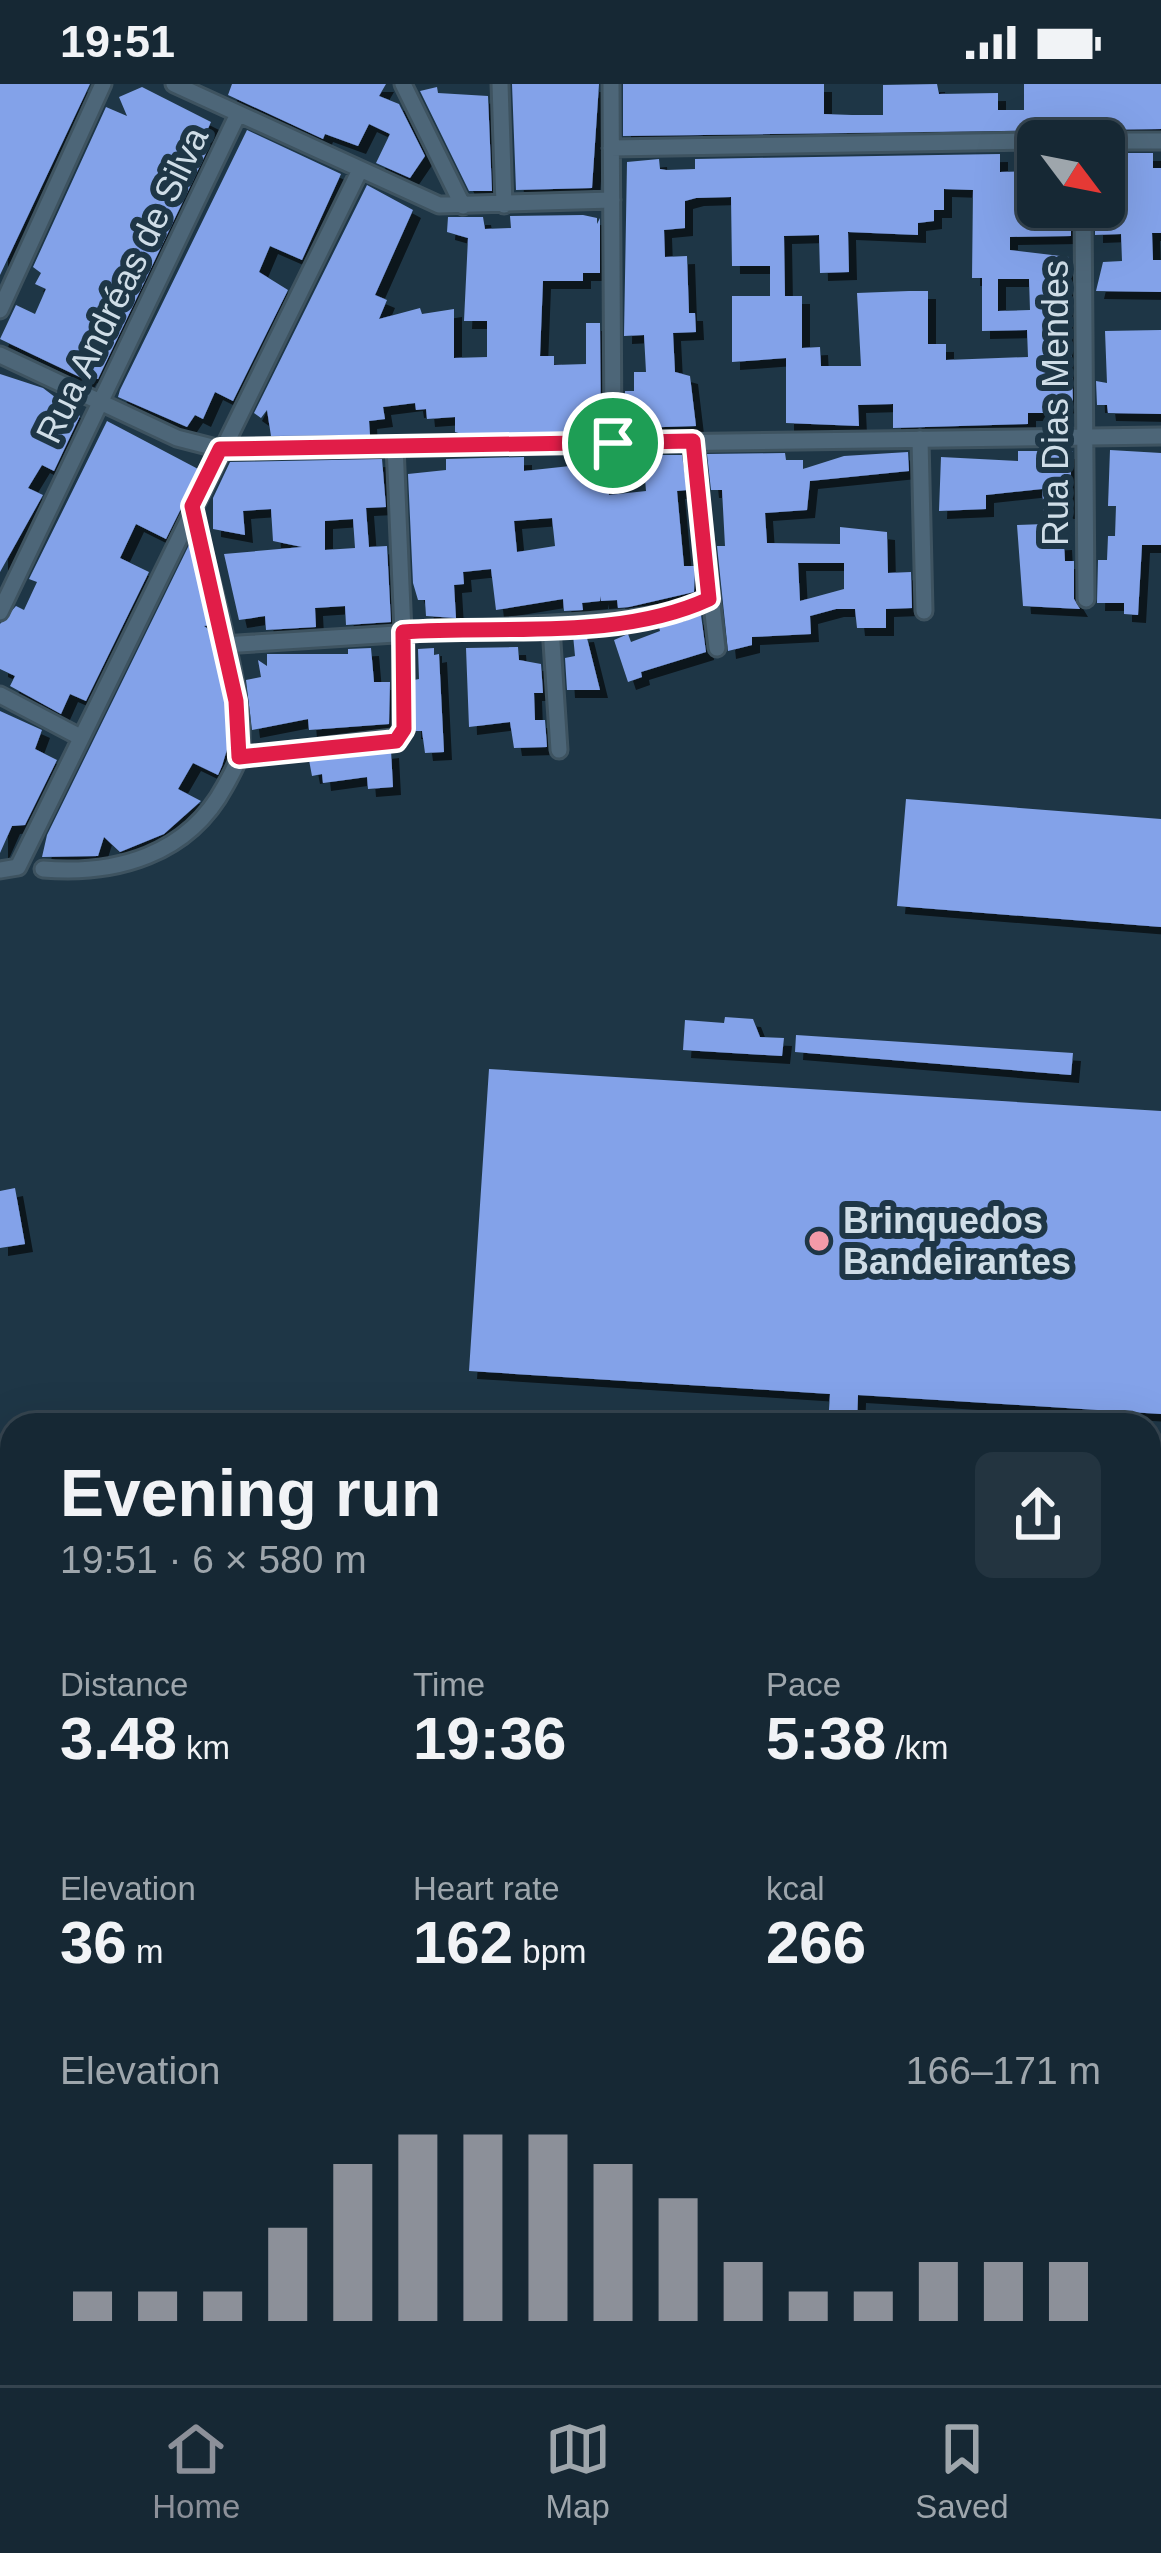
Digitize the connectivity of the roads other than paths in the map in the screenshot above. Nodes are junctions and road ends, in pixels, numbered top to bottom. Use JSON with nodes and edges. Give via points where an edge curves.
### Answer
{"nodes":[{"id":1,"x":103,"y":84,"type":"edge"},
{"id":2,"x":174,"y":84,"type":"edge"},
{"id":3,"x":404,"y":84,"type":"edge"},
{"id":4,"x":500,"y":84,"type":"edge"},
{"id":5,"x":611,"y":84,"type":"edge"},
{"id":6,"x":238,"y":114,"type":"junction"},
{"id":7,"x":1017,"y":141,"type":"edge"},
{"id":8,"x":1125,"y":141,"type":"edge"},
{"id":9,"x":1161,"y":141,"type":"edge"},
{"id":10,"x":611,"y":148,"type":"junction"},
{"id":11,"x":359,"y":172,"type":"junction"},
{"id":12,"x":612,"y":200,"type":"junction"},
{"id":13,"x":504,"y":205,"type":"junction"},
{"id":14,"x":463,"y":206,"type":"junction"},
{"id":15,"x":1083,"y":228,"type":"edge"},
{"id":16,"x":0,"y":310,"type":"edge"},
{"id":17,"x":0,"y":356,"type":"edge"},
{"id":18,"x":99,"y":400,"type":"junction"},
{"id":19,"x":1161,"y":436,"type":"edge"},
{"id":20,"x":1085,"y":437,"type":"junction"},
{"id":21,"x":920,"y":439,"type":"junction"},
{"id":22,"x":693,"y":441,"type":"junction"},
{"id":23,"x":613,"y":443,"type":"junction"},
{"id":24,"x":395,"y":446,"type":"junction"},
{"id":25,"x":220,"y":449,"type":"junction"},
{"id":26,"x":192,"y":506,"type":"junction"},
{"id":27,"x":709,"y":599,"type":"junction"},
{"id":28,"x":1086,"y":599,"type":"dead end"},
{"id":29,"x":924,"y":611,"type":"dead end"},
{"id":30,"x":0,"y":612,"type":"edge"},
{"id":31,"x":551,"y":627,"type":"junction"},
{"id":32,"x":403,"y":632,"type":"junction"},
{"id":33,"x":223,"y":645,"type":"junction"},
{"id":34,"x":717,"y":648,"type":"dead end"},
{"id":35,"x":0,"y":695,"type":"edge"},
{"id":36,"x":80,"y":737,"type":"junction"},
{"id":37,"x":559,"y":750,"type":"dead end"},
{"id":38,"x":239,"y":757,"type":"junction"},
{"id":39,"x":9,"y":868,"type":"edge"},
{"id":40,"x":43,"y":869,"type":"dead end"}],
"edges":[{"from":1,"to":16,"type":"street"},
{"from":2,"to":6,"type":"street"},
{"from":3,"to":14,"type":"street"},
{"from":4,"to":13,"type":"street"},
{"from":5,"to":10,"type":"street"},
{"from":6,"to":11,"type":"street"},
{"from":6,"to":18,"type":"street","name":"Rua Andréas de Silva"},
{"from":7,"to":10,"type":"street"},
{"from":8,"to":9,"type":"street"},
{"from":10,"to":12,"type":"street"},
{"from":11,"to":14,"type":"street","via":[[422,200]]},
{"from":11,"to":25,"type":"street"},
{"from":12,"to":13,"type":"street"},
{"from":12,"to":23,"type":"street"},
{"from":13,"to":14,"type":"street"},
{"from":15,"to":20,"type":"street","name":"Rua Dias Mendes"},
{"from":17,"to":18,"type":"street"},
{"from":18,"to":25,"type":"street"},
{"from":18,"to":30,"type":"street","name":"Rua Andréas de Silva"},
{"from":19,"to":20,"type":"street"},
{"from":20,"to":21,"type":"street"},
{"from":20,"to":28,"type":"street","name":"Rua Dias Mendes"},
{"from":21,"to":22,"type":"street"},
{"from":21,"to":29,"type":"street"},
{"from":22,"to":23,"type":"street"},
{"from":22,"to":27,"type":"street"},
{"from":23,"to":24,"type":"street"},
{"from":24,"to":25,"type":"street"},
{"from":24,"to":32,"type":"street"},
{"from":25,"to":26,"type":"street"},
{"from":26,"to":33,"type":"street"},
{"from":26,"to":36,"type":"street"},
{"from":27,"to":31,"type":"street","via":[[665,614]]},
{"from":27,"to":34,"type":"street"},
{"from":31,"to":32,"type":"street"},
{"from":31,"to":37,"type":"street"},
{"from":32,"to":33,"type":"street"},
{"from":32,"to":38,"type":"street","via":[[404,729],[396,741]]},
{"from":33,"to":38,"type":"street"},
{"from":35,"to":36,"type":"street"},
{"from":36,"to":39,"type":"street"},
{"from":38,"to":40,"type":"street","via":[[205,818],[172,845],[110,867]]}]}
